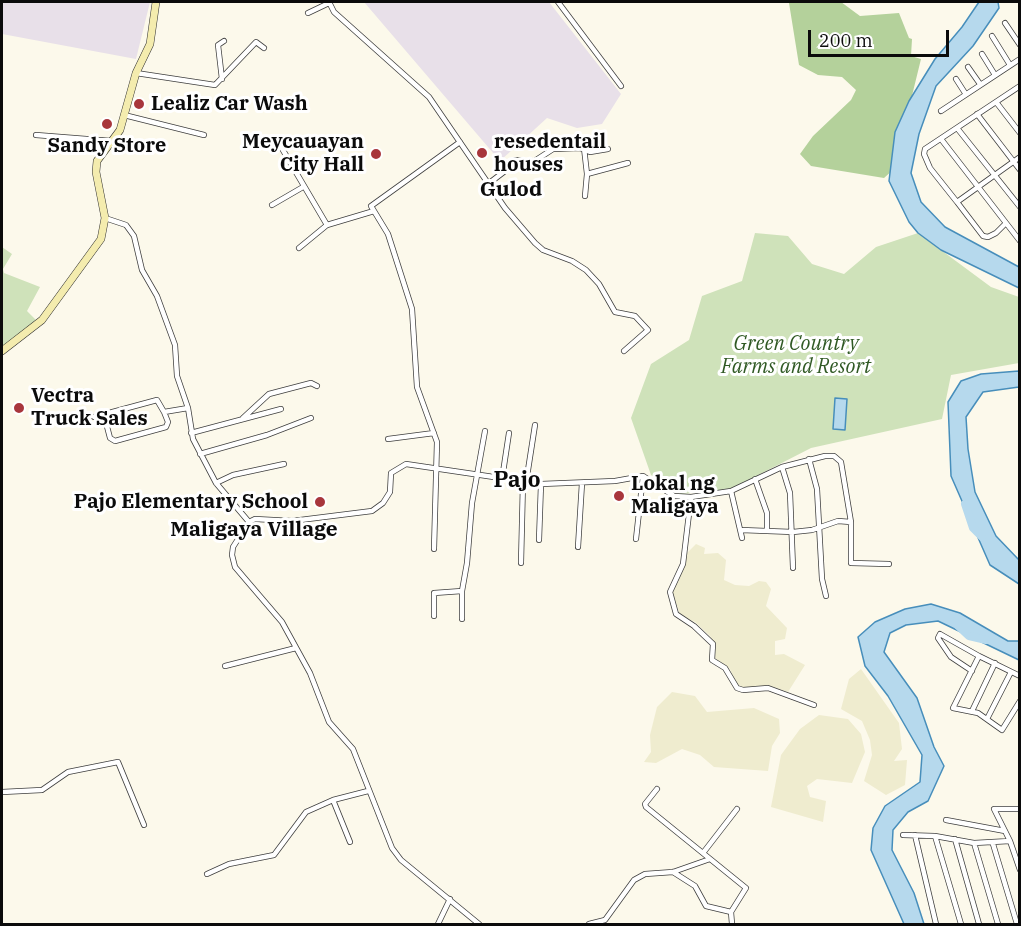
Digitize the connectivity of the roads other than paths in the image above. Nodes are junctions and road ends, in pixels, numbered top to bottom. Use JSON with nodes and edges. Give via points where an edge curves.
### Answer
{"nodes":[{"id":1,"x":156,"y":2,"type":"edge"},
{"id":2,"x":329,"y":2,"type":"edge"},
{"id":3,"x":558,"y":2,"type":"edge"},
{"id":4,"x":308,"y":13,"type":"dead end"},
{"id":5,"x":1005,"y":23,"type":"dead end"},
{"id":6,"x":992,"y":36,"type":"dead end"},
{"id":7,"x":224,"y":41,"type":"dead end"},
{"id":8,"x":1020,"y":45,"type":"edge"},
{"id":9,"x":264,"y":48,"type":"dead end"},
{"id":10,"x":982,"y":54,"type":"dead end"},
{"id":11,"x":1020,"y":60,"type":"edge"},
{"id":12,"x":1010,"y":65,"type":"junction"},
{"id":13,"x":968,"y":67,"type":"dead end"},
{"id":14,"x":136,"y":73,"type":"junction"},
{"id":15,"x":994,"y":75,"type":"junction"},
{"id":16,"x":956,"y":78,"type":"dead end"},
{"id":17,"x":222,"y":79,"type":"junction"},
{"id":18,"x":980,"y":84,"type":"junction"},
{"id":19,"x":621,"y":86,"type":"dead end"},
{"id":20,"x":1018,"y":88,"type":"edge"},
{"id":21,"x":965,"y":93,"type":"junction"},
{"id":22,"x":1020,"y":94,"type":"edge"},
{"id":23,"x":996,"y":102,"type":"junction"},
{"id":24,"x":940,"y":111,"type":"dead end"},
{"id":25,"x":977,"y":114,"type":"junction"},
{"id":26,"x":124,"y":115,"type":"junction"},
{"id":27,"x":957,"y":128,"type":"junction"},
{"id":28,"x":1020,"y":133,"type":"edge"},
{"id":29,"x":36,"y":135,"type":"dead end"},
{"id":30,"x":204,"y":135,"type":"dead end"},
{"id":31,"x":941,"y":139,"type":"junction"},
{"id":32,"x":277,"y":140,"type":"dead end"},
{"id":33,"x":112,"y":141,"type":"junction"},
{"id":34,"x":460,"y":142,"type":"junction"},
{"id":35,"x":584,"y":148,"type":"junction"},
{"id":36,"x":608,"y":149,"type":"dead end"},
{"id":37,"x":1020,"y":157,"type":"edge"},
{"id":38,"x":1013,"y":162,"type":"junction"},
{"id":39,"x":628,"y":163,"type":"dead end"},
{"id":40,"x":1020,"y":170,"type":"edge"},
{"id":41,"x":587,"y":174,"type":"junction"},
{"id":42,"x":994,"y":176,"type":"junction"},
{"id":43,"x":488,"y":184,"type":"junction"},
{"id":44,"x":303,"y":187,"type":"junction"},
{"id":45,"x":977,"y":187,"type":"junction"},
{"id":46,"x":585,"y":196,"type":"dead end"},
{"id":47,"x":957,"y":202,"type":"junction"},
{"id":48,"x":272,"y":205,"type":"dead end"},
{"id":49,"x":1020,"y":207,"type":"edge"},
{"id":50,"x":374,"y":211,"type":"junction"},
{"id":51,"x":105,"y":218,"type":"junction"},
{"id":52,"x":1005,"y":224,"type":"junction"},
{"id":53,"x":327,"y":225,"type":"junction"},
{"id":54,"x":1020,"y":241,"type":"edge"},
{"id":55,"x":299,"y":248,"type":"dead end"},
{"id":56,"x":2,"y":351,"type":"edge"},
{"id":57,"x":624,"y":351,"type":"dead end"},
{"id":58,"x":317,"y":386,"type":"dead end"},
{"id":59,"x":188,"y":408,"type":"junction"},
{"id":60,"x":281,"y":410,"type":"dead end"},
{"id":61,"x":164,"y":412,"type":"junction"},
{"id":62,"x":104,"y":415,"type":"junction"},
{"id":63,"x":94,"y":417,"type":"dead end"},
{"id":64,"x":243,"y":418,"type":"junction"},
{"id":65,"x":311,"y":418,"type":"dead end"},
{"id":66,"x":535,"y":424,"type":"dead end"},
{"id":67,"x":485,"y":431,"type":"dead end"},
{"id":68,"x":191,"y":433,"type":"junction"},
{"id":69,"x":434,"y":433,"type":"junction"},
{"id":70,"x":509,"y":433,"type":"dead end"},
{"id":71,"x":388,"y":439,"type":"dead end"},
{"id":72,"x":200,"y":454,"type":"junction"},
{"id":73,"x":808,"y":459,"type":"junction"},
{"id":74,"x":284,"y":464,"type":"dead end"},
{"id":75,"x":438,"y":468,"type":"junction"},
{"id":76,"x":782,"y":468,"type":"junction"},
{"id":77,"x":477,"y":476,"type":"junction"},
{"id":78,"x":643,"y":476,"type":"junction"},
{"id":79,"x":502,"y":479,"type":"junction"},
{"id":80,"x":755,"y":479,"type":"junction"},
{"id":81,"x":524,"y":482,"type":"junction"},
{"id":82,"x":216,"y":483,"type":"junction"},
{"id":83,"x":582,"y":483,"type":"junction"},
{"id":84,"x":541,"y":484,"type":"junction"},
{"id":85,"x":731,"y":491,"type":"junction"},
{"id":86,"x":691,"y":497,"type":"junction"},
{"id":87,"x":249,"y":522,"type":"junction"},
{"id":88,"x":851,"y":522,"type":"junction"},
{"id":89,"x":820,"y":527,"type":"junction"},
{"id":90,"x":741,"y":530,"type":"junction"},
{"id":91,"x":767,"y":530,"type":"junction"},
{"id":92,"x":794,"y":532,"type":"junction"},
{"id":93,"x":742,"y":538,"type":"dead end"},
{"id":94,"x":636,"y":539,"type":"dead end"},
{"id":95,"x":539,"y":540,"type":"dead end"},
{"id":96,"x":578,"y":547,"type":"dead end"},
{"id":97,"x":434,"y":549,"type":"dead end"},
{"id":98,"x":521,"y":562,"type":"dead end"},
{"id":99,"x":889,"y":564,"type":"dead end"},
{"id":100,"x":793,"y":568,"type":"dead end"},
{"id":101,"x":462,"y":591,"type":"junction"},
{"id":102,"x":826,"y":596,"type":"dead end"},
{"id":103,"x":434,"y":616,"type":"dead end"},
{"id":104,"x":462,"y":619,"type":"dead end"},
{"id":105,"x":961,"y":646,"type":"junction"},
{"id":106,"x":296,"y":648,"type":"junction"},
{"id":107,"x":980,"y":656,"type":"junction"},
{"id":108,"x":956,"y":660,"type":"junction"},
{"id":109,"x":994,"y":663,"type":"junction"},
{"id":110,"x":225,"y":666,"type":"dead end"},
{"id":111,"x":972,"y":671,"type":"junction"},
{"id":112,"x":1011,"y":672,"type":"junction"},
{"id":113,"x":1020,"y":676,"type":"edge"},
{"id":114,"x":1020,"y":701,"type":"edge"},
{"id":115,"x":814,"y":705,"type":"dead end"},
{"id":116,"x":972,"y":711,"type":"junction"},
{"id":117,"x":987,"y":719,"type":"junction"},
{"id":118,"x":657,"y":789,"type":"dead end"},
{"id":119,"x":368,"y":791,"type":"junction"},
{"id":120,"x":2,"y":792,"type":"edge"},
{"id":121,"x":333,"y":800,"type":"junction"},
{"id":122,"x":737,"y":809,"type":"dead end"},
{"id":123,"x":1020,"y":809,"type":"edge"},
{"id":124,"x":946,"y":820,"type":"dead end"},
{"id":125,"x":144,"y":825,"type":"dead end"},
{"id":126,"x":1005,"y":831,"type":"junction"},
{"id":127,"x":903,"y":835,"type":"dead end"},
{"id":128,"x":915,"y":835,"type":"junction"},
{"id":129,"x":935,"y":836,"type":"junction"},
{"id":130,"x":955,"y":839,"type":"junction"},
{"id":131,"x":1010,"y":841,"type":"junction"},
{"id":132,"x":350,"y":842,"type":"dead end"},
{"id":133,"x":974,"y":843,"type":"junction"},
{"id":134,"x":993,"y":844,"type":"junction"},
{"id":135,"x":703,"y":853,"type":"junction"},
{"id":136,"x":710,"y":859,"type":"junction"},
{"id":137,"x":1020,"y":870,"type":"edge"},
{"id":138,"x":673,"y":872,"type":"junction"},
{"id":139,"x":207,"y":874,"type":"dead end"},
{"id":140,"x":450,"y":899,"type":"junction"},
{"id":141,"x":731,"y":912,"type":"junction"},
{"id":142,"x":438,"y":924,"type":"edge"},
{"id":143,"x":479,"y":924,"type":"edge"},
{"id":144,"x":589,"y":924,"type":"edge"},
{"id":145,"x":732,"y":924,"type":"edge"},
{"id":146,"x":936,"y":924,"type":"edge"},
{"id":147,"x":961,"y":924,"type":"edge"},
{"id":148,"x":979,"y":924,"type":"edge"},
{"id":149,"x":998,"y":924,"type":"edge"},
{"id":150,"x":1017,"y":924,"type":"edge"}],
"edges":[{"from":1,"to":14,"type":"main road","via":[[150,44]]},
{"from":2,"to":4,"type":"street"},
{"from":2,"to":34,"type":"street","via":[[334,12],[429,97]]},
{"from":3,"to":19,"type":"street"},
{"from":5,"to":8,"type":"street"},
{"from":6,"to":12,"type":"street"},
{"from":7,"to":17,"type":"street","via":[[218,45]]},
{"from":9,"to":17,"type":"street","via":[[256,42]]},
{"from":10,"to":15,"type":"street"},
{"from":11,"to":12,"type":"street"},
{"from":12,"to":15,"type":"street"},
{"from":13,"to":18,"type":"street"},
{"from":14,"to":17,"type":"street","via":[[210,85]]},
{"from":14,"to":26,"type":"main road"},
{"from":15,"to":18,"type":"street"},
{"from":16,"to":21,"type":"street"},
{"from":18,"to":21,"type":"street"},
{"from":20,"to":22,"type":"street"},
{"from":20,"to":23,"type":"street"},
{"from":21,"to":24,"type":"street"},
{"from":23,"to":25,"type":"street"},
{"from":23,"to":28,"type":"street"},
{"from":25,"to":27,"type":"street"},
{"from":25,"to":38,"type":"street"},
{"from":26,"to":30,"type":"street"},
{"from":26,"to":33,"type":"main road","via":[[119,133]]},
{"from":27,"to":31,"type":"street"},
{"from":27,"to":42,"type":"street"},
{"from":29,"to":33,"type":"street"},
{"from":31,"to":45,"type":"street"},
{"from":31,"to":47,"type":"street","via":[[925,149],[924,154]]},
{"from":32,"to":44,"type":"street"},
{"from":33,"to":51,"type":"main road","via":[[96,166]]},
{"from":34,"to":43,"type":"street"},
{"from":34,"to":50,"type":"street","via":[[378,198],[371,206]]},
{"from":35,"to":36,"type":"street","via":[[591,152]]},
{"from":35,"to":41,"type":"street"},
{"from":35,"to":43,"type":"street","via":[[553,149],[533,162],[510,161],[504,172]]},
{"from":37,"to":38,"type":"street"},
{"from":38,"to":40,"type":"street"},
{"from":38,"to":42,"type":"street"},
{"from":39,"to":41,"type":"street"},
{"from":41,"to":46,"type":"street"},
{"from":42,"to":45,"type":"street"},
{"from":42,"to":49,"type":"street"},
{"from":43,"to":57,"type":"street","via":[[535,243],[584,268],[599,284],[615,312],[635,316],[648,330]]},
{"from":44,"to":48,"type":"street"},
{"from":44,"to":53,"type":"street"},
{"from":45,"to":47,"type":"street"},
{"from":45,"to":52,"type":"street"},
{"from":47,"to":52,"type":"street","via":[[983,236],[996,233]]},
{"from":50,"to":53,"type":"street"},
{"from":50,"to":69,"type":"street","via":[[388,234],[412,309],[417,387]]},
{"from":51,"to":56,"type":"main road","via":[[98,245],[45,316]]},
{"from":51,"to":59,"type":"street","via":[[126,225],[134,236],[142,270],[157,296],[175,345],[177,376]]},
{"from":52,"to":54,"type":"street"},
{"from":53,"to":55,"type":"street"},
{"from":58,"to":64,"type":"street","via":[[311,383],[269,394]]},
{"from":59,"to":61,"type":"street"},
{"from":59,"to":68,"type":"street"},
{"from":60,"to":64,"type":"street"},
{"from":61,"to":62,"type":"street","via":[[157,400]]},
{"from":61,"to":62,"type":"street","via":[[168,422],[165,427],[115,441],[110,438]]},
{"from":62,"to":63,"type":"street"},
{"from":64,"to":68,"type":"street"},
{"from":65,"to":72,"type":"street"},
{"from":66,"to":81,"type":"street"},
{"from":67,"to":77,"type":"street"},
{"from":68,"to":72,"type":"street"},
{"from":69,"to":71,"type":"street"},
{"from":69,"to":75,"type":"street"},
{"from":70,"to":79,"type":"street"},
{"from":72,"to":82,"type":"street"},
{"from":73,"to":76,"type":"street"},
{"from":73,"to":88,"type":"street","via":[[834,456],[840,462]]},
{"from":73,"to":89,"type":"street","via":[[817,489]]},
{"from":74,"to":82,"type":"street","via":[[233,475]]},
{"from":75,"to":77,"type":"street"},
{"from":75,"to":87,"type":"street","via":[[406,464],[394,470],[390,492],[383,503],[364,514]]},
{"from":75,"to":97,"type":"street"},
{"from":76,"to":80,"type":"street"},
{"from":76,"to":92,"type":"street","via":[[790,493]]},
{"from":77,"to":79,"type":"street"},
{"from":77,"to":101,"type":"street"},
{"from":78,"to":83,"type":"street"},
{"from":78,"to":86,"type":"street","via":[[674,496]]},
{"from":78,"to":94,"type":"street"},
{"from":79,"to":81,"type":"street"},
{"from":80,"to":85,"type":"street"},
{"from":80,"to":91,"type":"street","via":[[767,513]]},
{"from":81,"to":84,"type":"street"},
{"from":81,"to":98,"type":"street"},
{"from":82,"to":87,"type":"street"},
{"from":83,"to":84,"type":"street"},
{"from":83,"to":96,"type":"street"},
{"from":84,"to":95,"type":"street"},
{"from":85,"to":86,"type":"street"},
{"from":85,"to":90,"type":"street"},
{"from":86,"to":115,"type":"street","via":[[683,564],[670,592],[676,614],[713,644],[712,660],[725,668],[737,688],[768,688]]},
{"from":87,"to":106,"type":"street","via":[[233,547],[235,567],[282,622]]},
{"from":88,"to":89,"type":"street"},
{"from":88,"to":99,"type":"street","via":[[851,564]]},
{"from":89,"to":92,"type":"street"},
{"from":89,"to":102,"type":"street"},
{"from":90,"to":91,"type":"street"},
{"from":90,"to":93,"type":"street"},
{"from":91,"to":92,"type":"street"},
{"from":92,"to":100,"type":"street"},
{"from":101,"to":103,"type":"street","via":[[434,593]]},
{"from":101,"to":104,"type":"street"},
{"from":105,"to":107,"type":"street"},
{"from":105,"to":108,"type":"street"},
{"from":105,"to":108,"type":"street","via":[[940,634],[938,639]]},
{"from":106,"to":110,"type":"street"},
{"from":106,"to":119,"type":"street","via":[[329,722],[358,758]]},
{"from":107,"to":109,"type":"street"},
{"from":107,"to":111,"type":"street"},
{"from":108,"to":111,"type":"street"},
{"from":109,"to":112,"type":"street"},
{"from":109,"to":116,"type":"street"},
{"from":111,"to":116,"type":"street","via":[[953,708]]},
{"from":112,"to":113,"type":"street"},
{"from":112,"to":117,"type":"street"},
{"from":114,"to":117,"type":"street","via":[[1004,729],[999,730]]},
{"from":116,"to":117,"type":"street"},
{"from":118,"to":135,"type":"street","via":[[646,807]]},
{"from":119,"to":121,"type":"street"},
{"from":119,"to":140,"type":"street","via":[[401,860]]},
{"from":120,"to":125,"type":"street","via":[[42,790],[68,772],[118,762]]},
{"from":121,"to":132,"type":"street"},
{"from":121,"to":139,"type":"street","via":[[304,813],[274,855],[229,864]]},
{"from":122,"to":135,"type":"street"},
{"from":123,"to":126,"type":"street","via":[[994,809]]},
{"from":124,"to":126,"type":"street"},
{"from":126,"to":131,"type":"street"},
{"from":127,"to":128,"type":"street"},
{"from":128,"to":129,"type":"street"},
{"from":128,"to":146,"type":"street"},
{"from":129,"to":130,"type":"street"},
{"from":129,"to":147,"type":"street"},
{"from":130,"to":133,"type":"street"},
{"from":130,"to":148,"type":"street"},
{"from":131,"to":134,"type":"street"},
{"from":131,"to":137,"type":"street"},
{"from":133,"to":134,"type":"street"},
{"from":133,"to":149,"type":"street"},
{"from":134,"to":150,"type":"street"},
{"from":135,"to":136,"type":"street"},
{"from":136,"to":138,"type":"street"},
{"from":136,"to":141,"type":"street","via":[[746,888]]},
{"from":138,"to":141,"type":"street","via":[[695,886],[706,906]]},
{"from":138,"to":144,"type":"street","via":[[645,874],[634,880],[605,920]]},
{"from":140,"to":142,"type":"street"},
{"from":140,"to":143,"type":"street"},
{"from":141,"to":145,"type":"street"}]}
